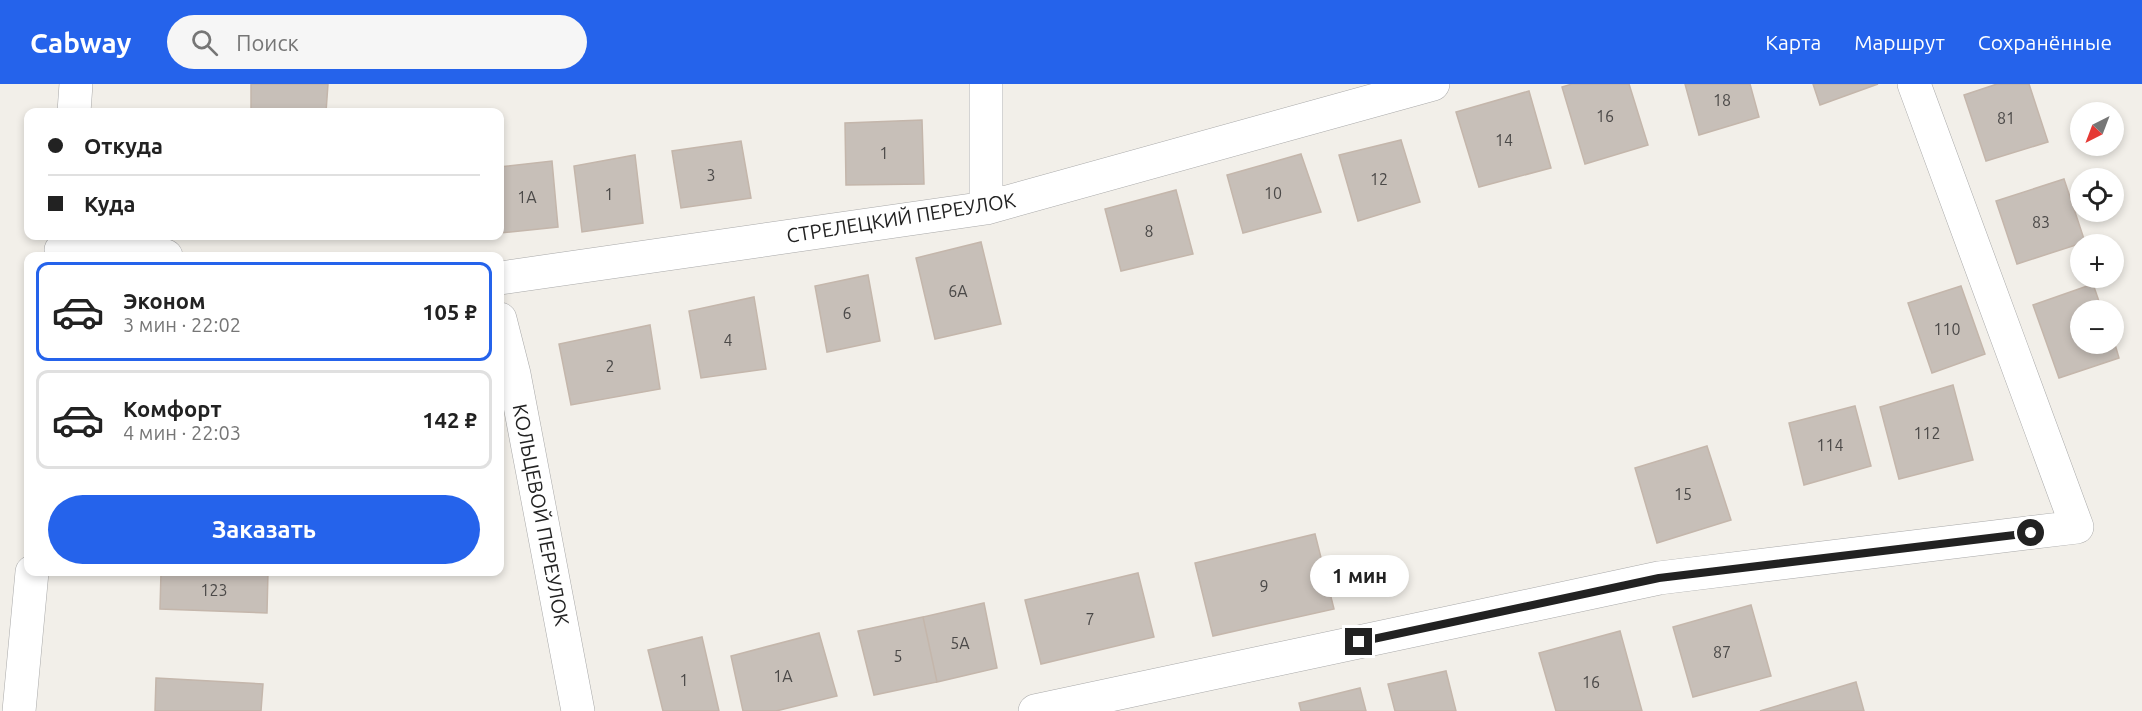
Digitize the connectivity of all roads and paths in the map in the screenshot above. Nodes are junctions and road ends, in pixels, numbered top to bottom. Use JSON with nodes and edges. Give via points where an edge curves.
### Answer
{"nodes":[{"id":1,"x":76,"y":84,"type":"edge"},
{"id":2,"x":986,"y":84,"type":"edge"},
{"id":3,"x":1433,"y":84,"type":"edge"},
{"id":4,"x":1914,"y":84,"type":"edge"},
{"id":5,"x":74,"y":108,"type":"edge"},
{"id":6,"x":986,"y":208,"type":"junction"},
{"id":7,"x":61,"y":247,"type":"edge"},
{"id":8,"x":119,"y":252,"type":"edge"},
{"id":9,"x":504,"y":277,"type":"edge"},
{"id":10,"x":504,"y":335,"type":"edge"},
{"id":11,"x":32,"y":576,"type":"edge"},
{"id":12,"x":19,"y":711,"type":"edge"},
{"id":13,"x":578,"y":711,"type":"edge"},
{"id":14,"x":1035,"y":711,"type":"edge"}],
"edges":[{"from":1,"to":5,"type":"street"},
{"from":2,"to":6,"type":"street"},
{"from":3,"to":6,"type":"street","name":"СТРЕЛЕЦКИЙ ПЕРЕУЛОК"},
{"from":4,"to":14,"type":"street","via":[[2077,527],[1659,578]]},
{"from":6,"to":9,"type":"street","name":"СТРЕЛЕЦКИЙ ПЕРЕУЛОК"},
{"from":7,"to":8,"type":"street"},
{"from":10,"to":13,"type":"street","name":"КОЛЬЦЕВОЙ ПЕРЕУЛОК"},
{"from":11,"to":12,"type":"street"}]}
